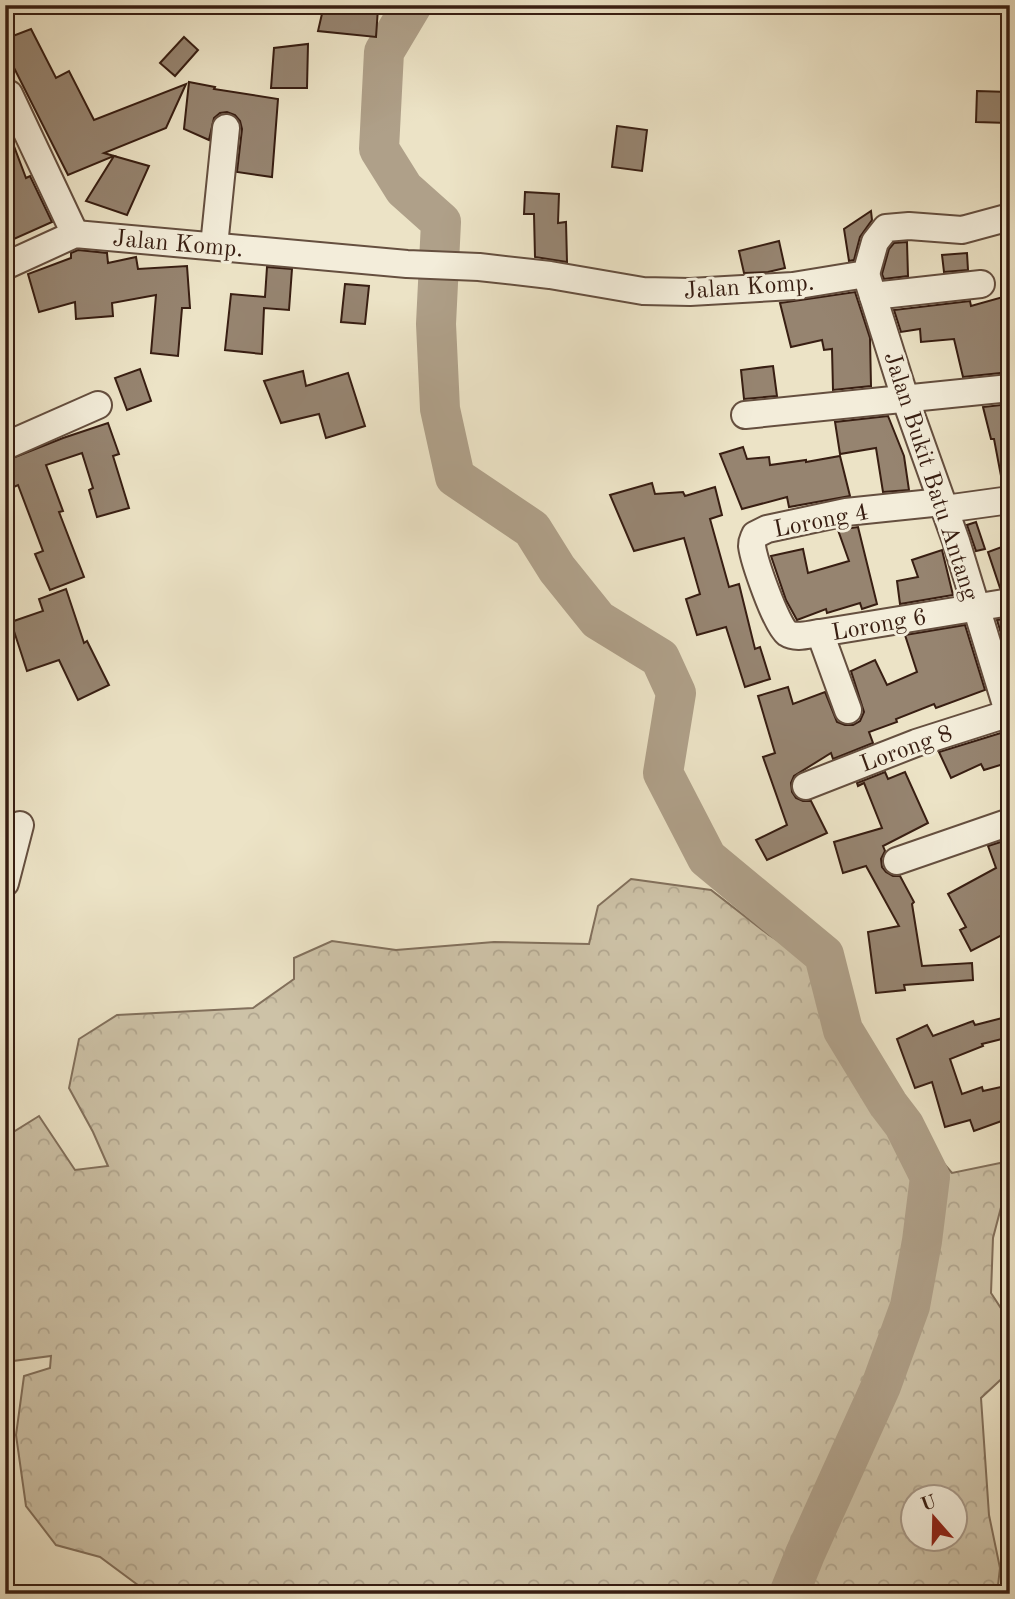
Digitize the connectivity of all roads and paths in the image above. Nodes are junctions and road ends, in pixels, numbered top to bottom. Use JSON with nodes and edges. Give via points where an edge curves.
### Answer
{"nodes":[{"id":1,"x":6,"y":92,"type":"edge"},
{"id":2,"x":226,"y":128,"type":"dead end"},
{"id":3,"x":1010,"y":217,"type":"edge"},
{"id":4,"x":75,"y":234,"type":"junction"},
{"id":5,"x":214,"y":246,"type":"junction"},
{"id":6,"x":5,"y":266,"type":"edge"},
{"id":7,"x":981,"y":284,"type":"dead end"},
{"id":8,"x":870,"y":285,"type":"junction"},
{"id":9,"x":1010,"y":388,"type":"edge"},
{"id":10,"x":905,"y":398,"type":"junction"},
{"id":11,"x":98,"y":405,"type":"dead end"},
{"id":12,"x":745,"y":415,"type":"dead end"},
{"id":13,"x":5,"y":446,"type":"edge"},
{"id":14,"x":1010,"y":500,"type":"edge"},
{"id":15,"x":943,"y":506,"type":"junction"},
{"id":16,"x":1010,"y":602,"type":"edge"},
{"id":17,"x":975,"y":608,"type":"junction"},
{"id":18,"x":820,"y":633,"type":"junction"},
{"id":19,"x":849,"y":710,"type":"dead end"},
{"id":20,"x":1009,"y":715,"type":"edge"},
{"id":21,"x":806,"y":786,"type":"dead end"},
{"id":22,"x":1010,"y":822,"type":"edge"},
{"id":23,"x":20,"y":825,"type":"dead end"},
{"id":24,"x":897,"y":862,"type":"dead end"},
{"id":25,"x":5,"y":883,"type":"edge"}],
"edges":[{"from":1,"to":4,"type":"street"},
{"from":2,"to":5,"type":"street"},
{"from":3,"to":8,"type":"street","via":[[961,230],[886,228],[875,242]]},
{"from":4,"to":5,"type":"street","name":"Jalan Komp."},
{"from":4,"to":6,"type":"street","name":"Jalan Komp."},
{"from":5,"to":8,"type":"street","name":"Jalan Komp.","via":[[479,267],[654,291]]},
{"from":7,"to":8,"type":"street","name":"Jalan Komp."},
{"from":8,"to":10,"type":"street","name":"Jalan Bukit Batu Antang"},
{"from":9,"to":10,"type":"street"},
{"from":10,"to":12,"type":"street"},
{"from":10,"to":15,"type":"street","name":"Jalan Bukit Batu Antang"},
{"from":11,"to":13,"type":"street"},
{"from":14,"to":15,"type":"street"},
{"from":15,"to":17,"type":"street","name":"Jalan Bukit Batu Antang"},
{"from":15,"to":18,"type":"street","name":"Lorong 4","via":[[846,512],[755,535],[752,547],[780,625],[792,635]]},
{"from":16,"to":17,"type":"street","name":"Lorong 6"},
{"from":17,"to":18,"type":"street","name":"Lorong 6"},
{"from":17,"to":20,"type":"street","name":"Jalan Bukit Batu Antang"},
{"from":18,"to":19,"type":"street","name":"Lorong 6"},
{"from":20,"to":21,"type":"street","name":"Lorong 8","via":[[916,743]]},
{"from":22,"to":24,"type":"street"},
{"from":23,"to":25,"type":"street"}]}
